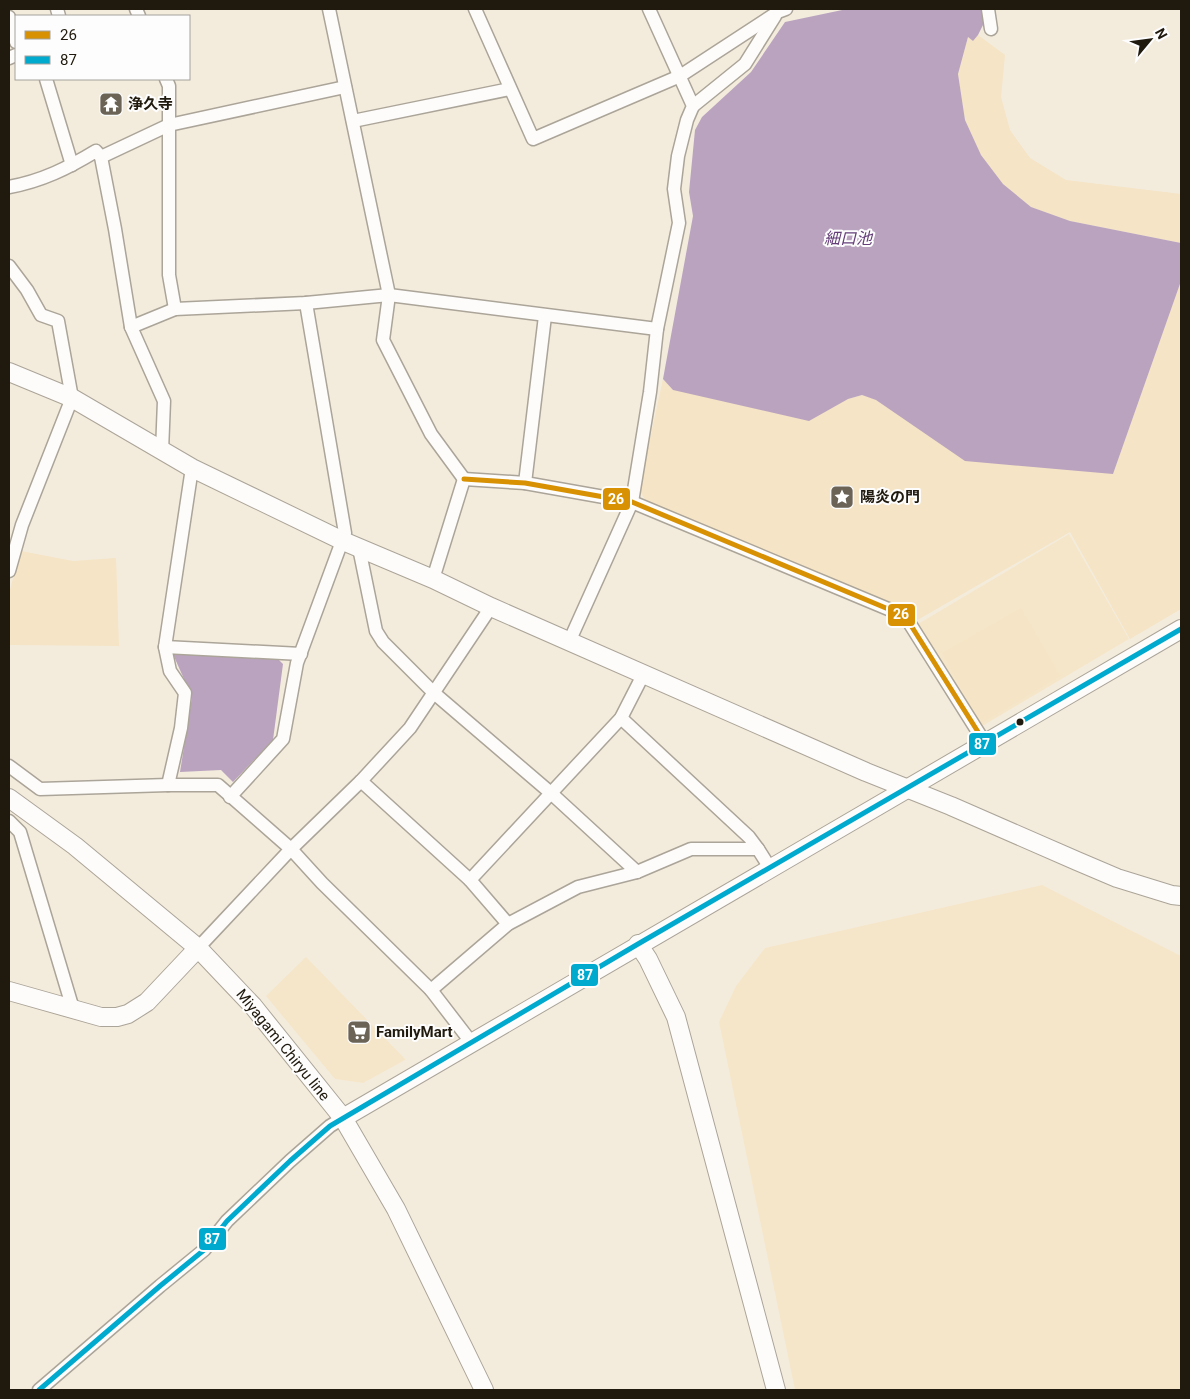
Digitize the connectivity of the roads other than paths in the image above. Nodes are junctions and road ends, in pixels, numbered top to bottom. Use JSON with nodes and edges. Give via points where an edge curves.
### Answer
{"nodes":[{"id":1,"x":330,"y":9,"type":"edge"},
{"id":2,"x":474,"y":9,"type":"edge"},
{"id":3,"x":649,"y":9,"type":"edge"},
{"id":4,"x":988,"y":9,"type":"edge"},
{"id":5,"x":782,"y":10,"type":"edge"},
{"id":6,"x":9,"y":17,"type":"edge"},
{"id":7,"x":991,"y":29,"type":"dead end"},
{"id":8,"x":15,"y":38,"type":"edge"},
{"id":9,"x":680,"y":76,"type":"junction"},
{"id":10,"x":46,"y":80,"type":"edge"},
{"id":11,"x":166,"y":80,"type":"edge"},
{"id":12,"x":345,"y":87,"type":"junction"},
{"id":13,"x":510,"y":89,"type":"junction"},
{"id":14,"x":693,"y":106,"type":"junction"},
{"id":15,"x":353,"y":121,"type":"junction"},
{"id":16,"x":169,"y":124,"type":"junction"},
{"id":17,"x":101,"y":157,"type":"junction"},
{"id":18,"x":72,"y":166,"type":"junction"},
{"id":19,"x":9,"y":187,"type":"edge"},
{"id":20,"x":9,"y":266,"type":"edge"},
{"id":21,"x":389,"y":295,"type":"junction"},
{"id":22,"x":306,"y":303,"type":"junction"},
{"id":23,"x":175,"y":309,"type":"junction"},
{"id":24,"x":545,"y":316,"type":"junction"},
{"id":25,"x":131,"y":327,"type":"junction"},
{"id":26,"x":657,"y":329,"type":"junction"},
{"id":27,"x":9,"y":372,"type":"edge"},
{"id":28,"x":72,"y":398,"type":"junction"},
{"id":29,"x":162,"y":451,"type":"junction"},
{"id":30,"x":192,"y":468,"type":"junction"},
{"id":31,"x":464,"y":479,"type":"junction"},
{"id":32,"x":525,"y":483,"type":"junction"},
{"id":33,"x":632,"y":502,"type":"junction"},
{"id":34,"x":351,"y":545,"type":"junction"},
{"id":35,"x":9,"y":571,"type":"edge"},
{"id":36,"x":433,"y":579,"type":"junction"},
{"id":37,"x":491,"y":607,"type":"junction"},
{"id":38,"x":1181,"y":629,"type":"edge"},
{"id":39,"x":569,"y":642,"type":"junction"},
{"id":40,"x":165,"y":647,"type":"junction"},
{"id":41,"x":301,"y":654,"type":"junction"},
{"id":42,"x":643,"y":675,"type":"junction"},
{"id":43,"x":434,"y":693,"type":"junction"},
{"id":44,"x":621,"y":718,"type":"junction"},
{"id":45,"x":985,"y":743,"type":"junction"},
{"id":46,"x":9,"y":766,"type":"edge"},
{"id":47,"x":361,"y":781,"type":"junction"},
{"id":48,"x":168,"y":785,"type":"junction"},
{"id":49,"x":907,"y":788,"type":"junction"},
{"id":50,"x":552,"y":794,"type":"junction"},
{"id":51,"x":230,"y":797,"type":"junction"},
{"id":52,"x":9,"y":798,"type":"edge"},
{"id":53,"x":9,"y":821,"type":"edge"},
{"id":54,"x":291,"y":849,"type":"junction"},
{"id":55,"x":758,"y":849,"type":"junction"},
{"id":56,"x":770,"y":868,"type":"junction"},
{"id":57,"x":637,"y":872,"type":"junction"},
{"id":58,"x":470,"y":880,"type":"junction"},
{"id":59,"x":1181,"y":896,"type":"edge"},
{"id":60,"x":508,"y":924,"type":"junction"},
{"id":61,"x":638,"y":944,"type":"junction"},
{"id":62,"x":198,"y":948,"type":"junction"},
{"id":63,"x":431,"y":990,"type":"junction"},
{"id":64,"x":9,"y":991,"type":"edge"},
{"id":65,"x":73,"y":1009,"type":"junction"},
{"id":66,"x":471,"y":1042,"type":"junction"},
{"id":67,"x":343,"y":1118,"type":"junction"},
{"id":68,"x":481,"y":1389,"type":"edge"},
{"id":69,"x":39,"y":1390,"type":"edge"},
{"id":70,"x":776,"y":1390,"type":"edge"}],
"edges":[{"from":1,"to":12,"type":"street"},
{"from":2,"to":13,"type":"street"},
{"from":3,"to":9,"type":"street"},
{"from":4,"to":7,"type":"street"},
{"from":5,"to":9,"type":"street"},
{"from":5,"to":14,"type":"street","via":[[745,64]]},
{"from":6,"to":8,"type":"street"},
{"from":9,"to":13,"type":"street","via":[[533,139]]},
{"from":9,"to":14,"type":"street"},
{"from":10,"to":18,"type":"street"},
{"from":11,"to":16,"type":"street"},
{"from":12,"to":15,"type":"street"},
{"from":12,"to":16,"type":"street"},
{"from":13,"to":15,"type":"street"},
{"from":14,"to":26,"type":"street","via":[[678,156],[674,190],[679,223]]},
{"from":15,"to":21,"type":"street"},
{"from":16,"to":17,"type":"street"},
{"from":16,"to":23,"type":"street","via":[[169,275]]},
{"from":17,"to":18,"type":"street","via":[[96,151]]},
{"from":17,"to":25,"type":"street"},
{"from":18,"to":19,"type":"street","via":[[33,182]]},
{"from":20,"to":28,"type":"street","via":[[41,315],[58,321]]},
{"from":21,"to":22,"type":"street"},
{"from":21,"to":24,"type":"street"},
{"from":21,"to":31,"type":"street","via":[[383,340],[431,434]]},
{"from":22,"to":23,"type":"street"},
{"from":22,"to":34,"type":"street","via":[[345,533]]},
{"from":23,"to":25,"type":"street"},
{"from":24,"to":26,"type":"street"},
{"from":24,"to":32,"type":"street"},
{"from":25,"to":29,"type":"street","via":[[164,401]]},
{"from":26,"to":33,"type":"street"},
{"from":27,"to":28,"type":"street"},
{"from":28,"to":29,"type":"street"},
{"from":28,"to":35,"type":"street","via":[[22,524]]},
{"from":29,"to":30,"type":"street"},
{"from":30,"to":34,"type":"street"},
{"from":30,"to":40,"type":"street"},
{"from":31,"to":32,"type":"street"},
{"from":31,"to":36,"type":"street"},
{"from":32,"to":33,"type":"street"},
{"from":33,"to":39,"type":"street"},
{"from":33,"to":45,"type":"street","via":[[905,616]]},
{"from":34,"to":36,"type":"street"},
{"from":34,"to":41,"type":"street"},
{"from":34,"to":43,"type":"street","via":[[376,631]]},
{"from":36,"to":37,"type":"street"},
{"from":37,"to":39,"type":"street"},
{"from":37,"to":43,"type":"street"},
{"from":38,"to":45,"type":"street"},
{"from":39,"to":42,"type":"street"},
{"from":40,"to":41,"type":"street"},
{"from":40,"to":48,"type":"street","via":[[170,671],[185,694]]},
{"from":41,"to":51,"type":"street","via":[[282,739]]},
{"from":42,"to":44,"type":"street"},
{"from":42,"to":49,"type":"street"},
{"from":43,"to":47,"type":"street","via":[[410,728]]},
{"from":43,"to":50,"type":"street"},
{"from":44,"to":50,"type":"street"},
{"from":44,"to":55,"type":"street"},
{"from":45,"to":49,"type":"street"},
{"from":46,"to":48,"type":"street","via":[[40,789]]},
{"from":47,"to":54,"type":"street"},
{"from":47,"to":58,"type":"street"},
{"from":48,"to":51,"type":"street","via":[[218,785]]},
{"from":49,"to":56,"type":"street"},
{"from":49,"to":59,"type":"street","via":[[1117,878]]},
{"from":50,"to":57,"type":"street"},
{"from":50,"to":58,"type":"street"},
{"from":51,"to":54,"type":"street"},
{"from":52,"to":62,"type":"street","name":"Miyagami Chiryu line","via":[[75,846]]},
{"from":53,"to":65,"type":"street","via":[[20,832]]},
{"from":54,"to":62,"type":"street"},
{"from":54,"to":63,"type":"street"},
{"from":55,"to":56,"type":"street"},
{"from":55,"to":57,"type":"street","via":[[691,849]]},
{"from":56,"to":61,"type":"street"},
{"from":57,"to":60,"type":"street","via":[[578,887]]},
{"from":58,"to":60,"type":"street"},
{"from":60,"to":63,"type":"street"},
{"from":61,"to":66,"type":"street"},
{"from":61,"to":70,"type":"street","via":[[676,1017]]},
{"from":62,"to":65,"type":"street","via":[[147,1002],[128,1014],[101,1017]]},
{"from":62,"to":67,"type":"street","name":"Miyagami Chiryu line","via":[[253,1006]]},
{"from":63,"to":66,"type":"street"},
{"from":64,"to":65,"type":"street"},
{"from":66,"to":67,"type":"street"},
{"from":67,"to":68,"type":"street","name":"Miyagami Chiryu line","via":[[396,1209]]},
{"from":67,"to":69,"type":"street","via":[[290,1161],[226,1221],[204,1250]]}]}
